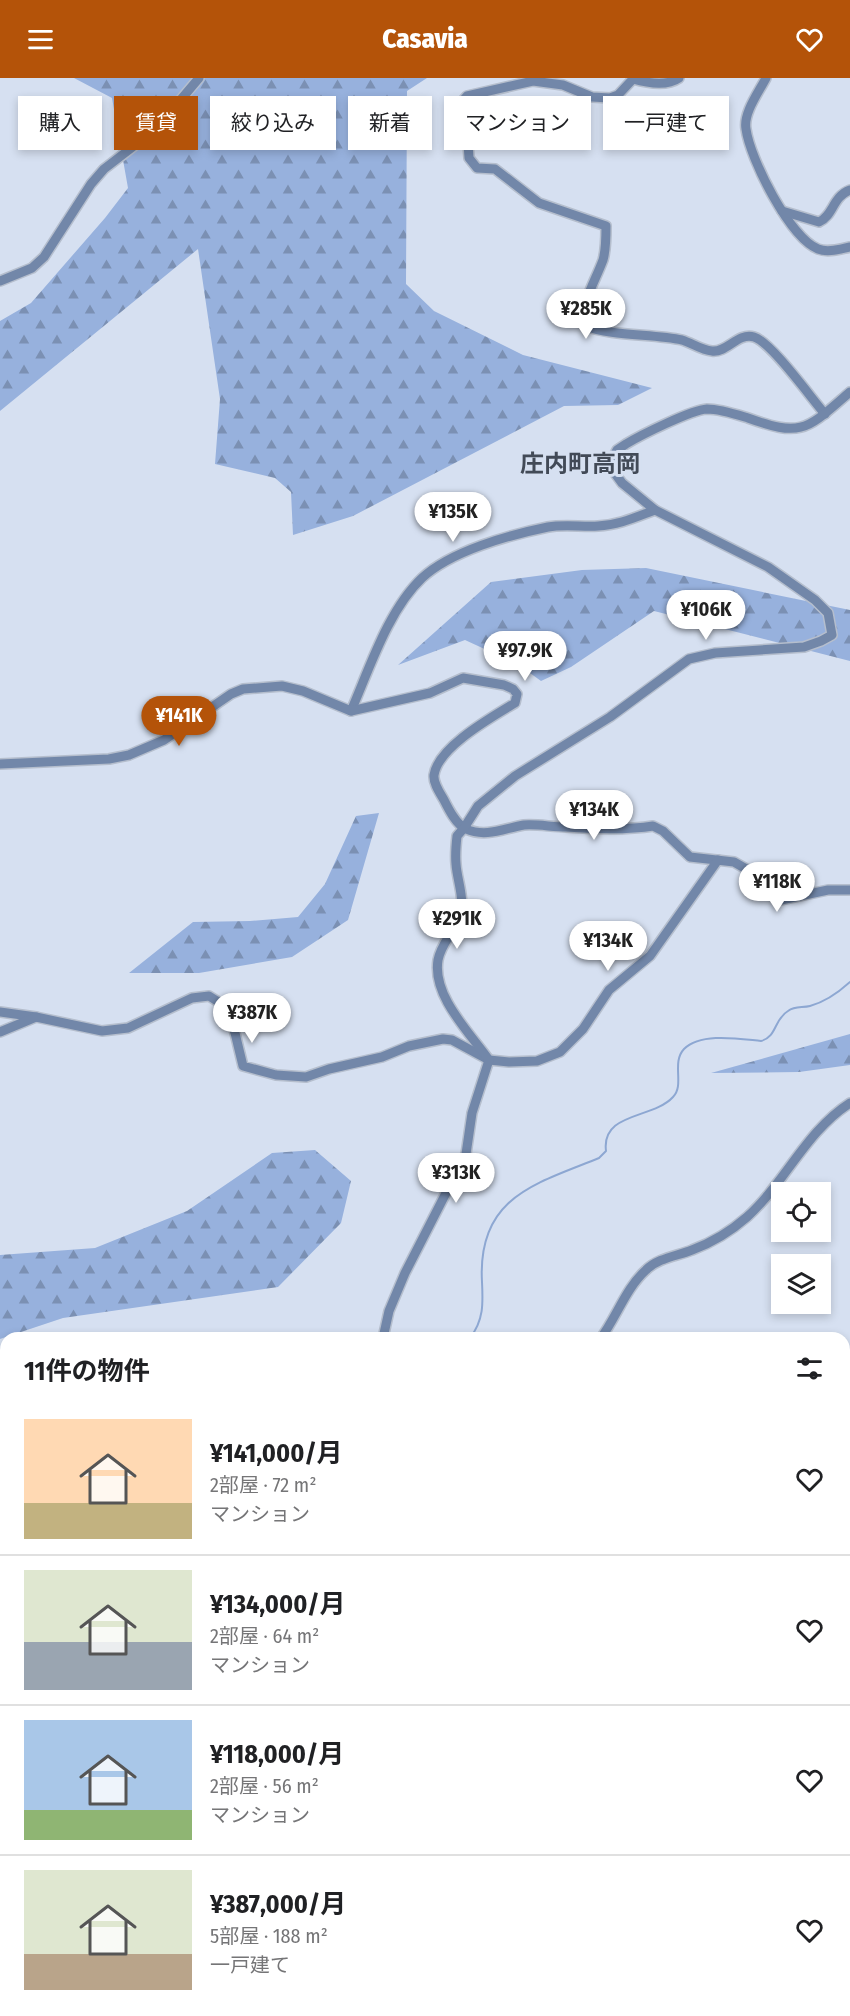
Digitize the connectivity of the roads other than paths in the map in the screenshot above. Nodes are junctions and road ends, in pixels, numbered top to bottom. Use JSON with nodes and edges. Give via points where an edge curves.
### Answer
{"nodes":[{"id":1,"x":200,"y":78,"type":"edge"},
{"id":2,"x":680,"y":78,"type":"edge"},
{"id":3,"x":766,"y":78,"type":"edge"},
{"id":4,"x":850,"y":190,"type":"edge"},
{"id":5,"x":782,"y":211,"type":"junction"},
{"id":6,"x":850,"y":247,"type":"edge"},
{"id":7,"x":0,"y":281,"type":"edge"},
{"id":8,"x":850,"y":392,"type":"edge"},
{"id":9,"x":825,"y":414,"type":"junction"},
{"id":10,"x":655,"y":510,"type":"junction"},
{"id":11,"x":351,"y":711,"type":"junction"},
{"id":12,"x":0,"y":764,"type":"edge"},
{"id":13,"x":464,"y":828,"type":"junction"},
{"id":14,"x":718,"y":860,"type":"junction"},
{"id":15,"x":850,"y":890,"type":"edge"},
{"id":16,"x":0,"y":1012,"type":"edge"},
{"id":17,"x":36,"y":1017,"type":"junction"},
{"id":18,"x":0,"y":1032,"type":"edge"},
{"id":19,"x":489,"y":1060,"type":"junction"},
{"id":20,"x":850,"y":1103,"type":"edge"},
{"id":21,"x":384,"y":1332,"type":"edge"},
{"id":22,"x":605,"y":1332,"type":"edge"}],
"edges":[{"from":1,"to":7,"type":"street","via":[[156,129],[104,169],[44,257],[32,268]]},
{"from":2,"to":9,"type":"street","via":[[659,84],[633,79],[610,99],[533,81],[467,96],[458,105],[457,117],[468,143],[469,158],[477,168],[495,169],[539,203],[606,226],[603,260],[585,309],[586,326],[685,341],[714,352],[752,336],[764,341],[780,358]]},
{"from":3,"to":5,"type":"street","via":[[747,115],[745,129],[752,155]]},
{"from":4,"to":5,"type":"street","via":[[839,196],[826,219],[819,222]]},
{"from":5,"to":6,"type":"street","via":[[809,244],[820,250]]},
{"from":8,"to":9,"type":"street"},
{"from":9,"to":10,"type":"street","via":[[808,426],[788,430],[735,414],[703,410],[626,444],[617,450],[609,465],[622,483]]},
{"from":10,"to":11,"type":"street","via":[[622,523],[550,526],[462,553],[434,569],[417,583],[399,608]]},
{"from":10,"to":13,"type":"street","via":[[768,567],[797,586],[828,613],[832,635],[804,647],[715,653],[689,659],[610,717],[516,776],[478,806]]},
{"from":11,"to":12,"type":"street","via":[[282,686],[243,689],[164,740],[129,754],[109,759]]},
{"from":11,"to":13,"type":"street","via":[[430,693],[463,678],[513,689],[517,694],[515,704],[472,730],[438,763],[436,786]]},
{"from":13,"to":14,"type":"street","via":[[497,832],[525,825],[653,826],[690,858]]},
{"from":13,"to":19,"type":"street","via":[[457,836],[456,850],[460,914],[438,960],[440,984],[458,1018]]},
{"from":14,"to":15,"type":"street","via":[[734,862],[748,870],[781,900],[828,890]]},
{"from":14,"to":19,"type":"street","via":[[650,956],[609,990],[583,1029],[560,1052],[537,1062]]},
{"from":16,"to":17,"type":"street"},
{"from":17,"to":18,"type":"street"},
{"from":17,"to":19,"type":"street","via":[[102,1031],[128,1028],[192,998],[209,996],[225,1006],[243,1066],[276,1075],[306,1077],[443,1039]]},
{"from":19,"to":21,"type":"street","via":[[472,1113],[466,1154],[405,1273]]},
{"from":20,"to":22,"type":"street","via":[[814,1136],[774,1190],[746,1218],[723,1235],[647,1269]]}]}
